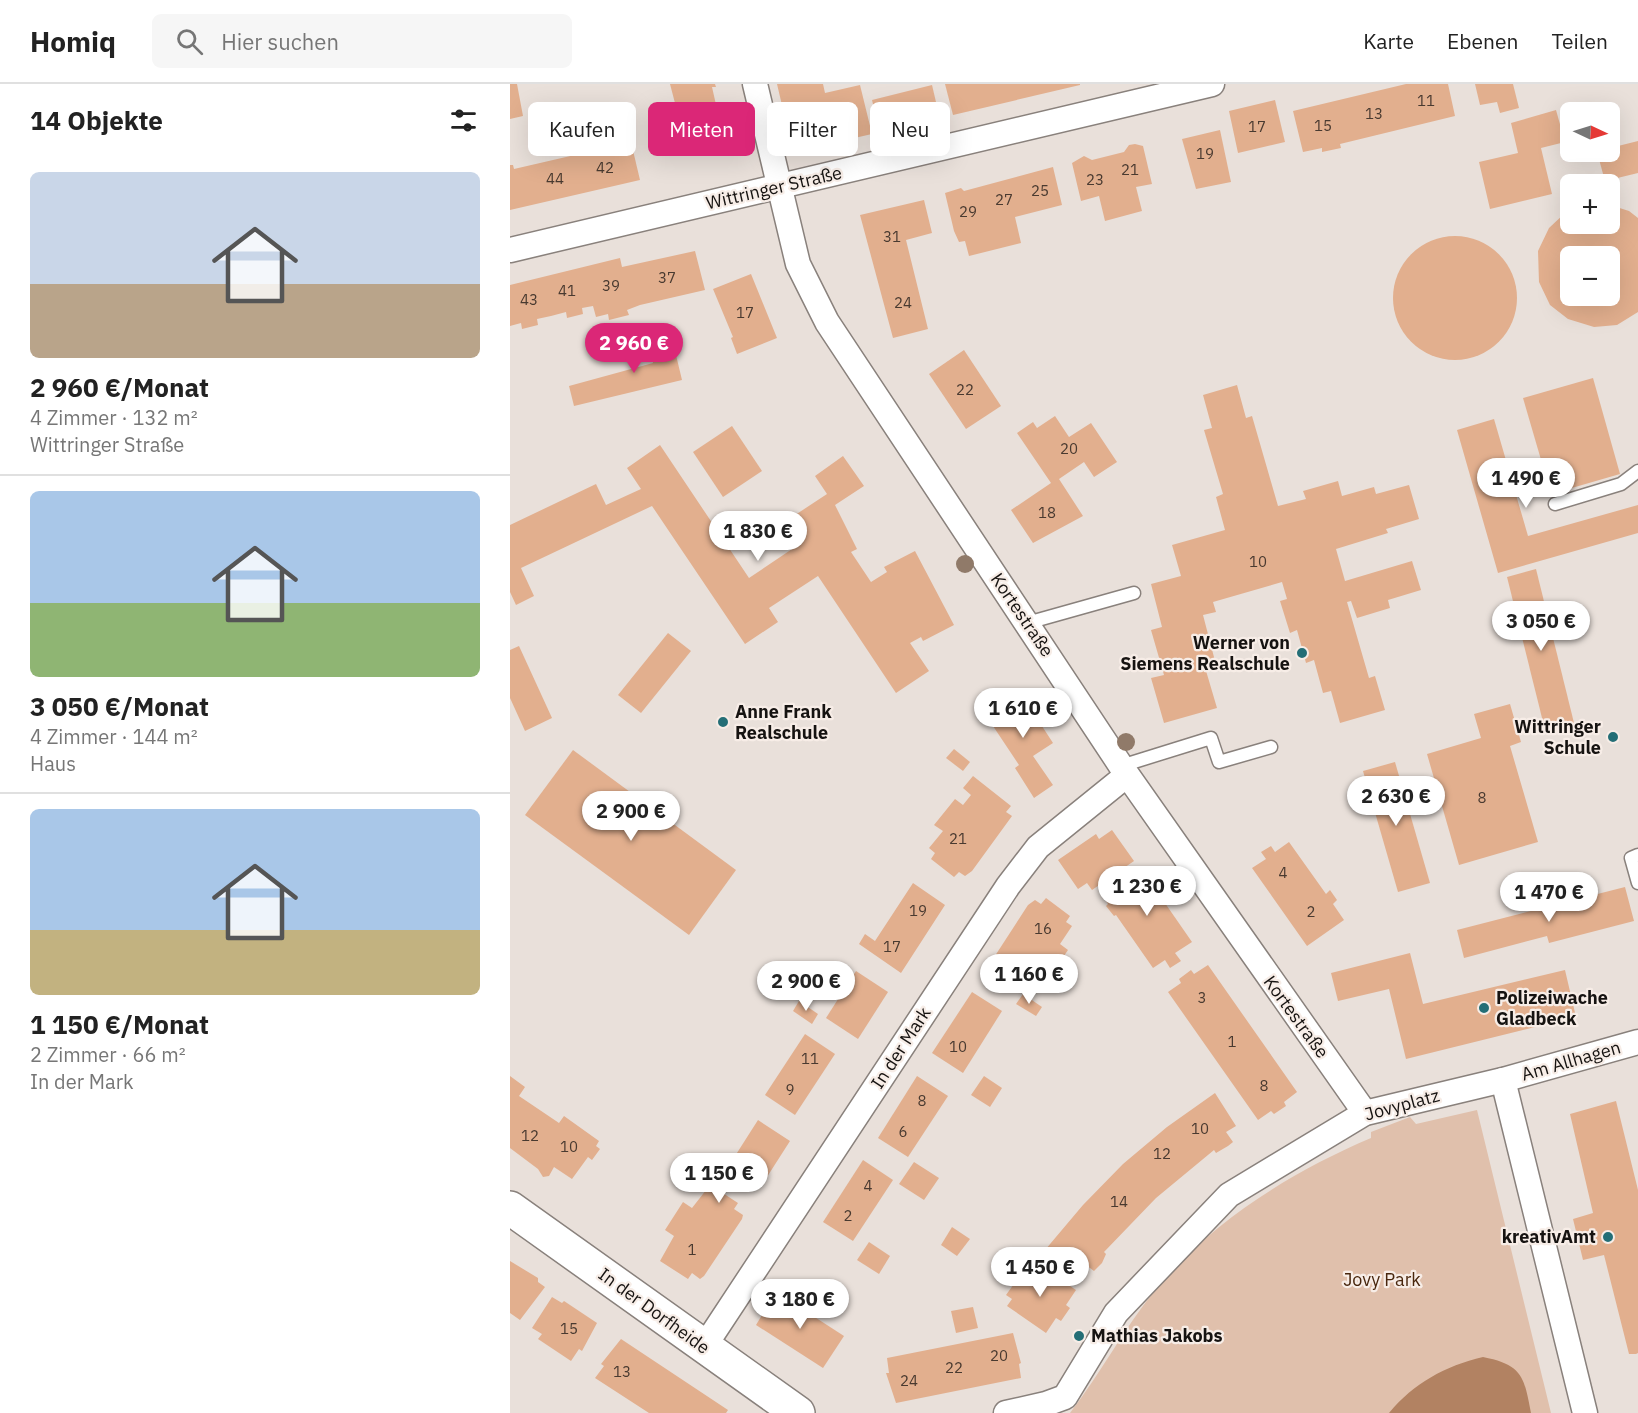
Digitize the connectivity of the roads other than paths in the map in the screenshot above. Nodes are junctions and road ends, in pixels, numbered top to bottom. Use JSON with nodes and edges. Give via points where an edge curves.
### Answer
{"nodes":[{"id":1,"x":755,"y":84,"type":"edge"},
{"id":2,"x":1212,"y":84,"type":"edge"},
{"id":3,"x":779,"y":188,"type":"junction"},
{"id":4,"x":510,"y":250,"type":"edge"},
{"id":5,"x":1638,"y":471,"type":"edge"},
{"id":6,"x":1555,"y":504,"type":"dead end"},
{"id":7,"x":1134,"y":593,"type":"dead end"},
{"id":8,"x":1027,"y":623,"type":"junction"},
{"id":9,"x":1271,"y":747,"type":"dead end"},
{"id":10,"x":1124,"y":771,"type":"junction"},
{"id":11,"x":1638,"y":855,"type":"edge"},
{"id":12,"x":1638,"y":883,"type":"edge"},
{"id":13,"x":1638,"y":1042,"type":"edge"},
{"id":14,"x":1503,"y":1080,"type":"junction"},
{"id":15,"x":1365,"y":1113,"type":"junction"},
{"id":16,"x":510,"y":1208,"type":"edge"},
{"id":17,"x":704,"y":1347,"type":"junction"},
{"id":18,"x":798,"y":1413,"type":"edge"},
{"id":19,"x":1005,"y":1413,"type":"edge"},
{"id":20,"x":1585,"y":1413,"type":"edge"}],
"edges":[{"from":1,"to":3,"type":"street","name":"Kortestraße"},
{"from":2,"to":3,"type":"street","name":"Wittringer Straße"},
{"from":3,"to":4,"type":"street","name":"Wittringer Straße"},
{"from":3,"to":8,"type":"street","name":"Kortestraße","via":[[798,264],[815,301]]},
{"from":5,"to":6,"type":"lane","via":[[1620,484]]},
{"from":7,"to":8,"type":"lane"},
{"from":8,"to":10,"type":"street","name":"Kortestraße"},
{"from":9,"to":10,"type":"lane","via":[[1219,762],[1211,738]]},
{"from":10,"to":15,"type":"street","name":"Kortestraße"},
{"from":10,"to":17,"type":"street","name":"In der Mark","via":[[1038,847],[1008,886]]},
{"from":11,"to":12,"type":"lane","via":[[1631,858]]},
{"from":13,"to":14,"type":"street","name":"Am Allhagen"},
{"from":14,"to":15,"type":"street","name":"Jovyplatz"},
{"from":14,"to":20,"type":"street","via":[[1544,1270]]},
{"from":15,"to":19,"type":"street","name":"Jovyplatz","via":[[1228,1195],[1116,1312],[1065,1397]]},
{"from":16,"to":17,"type":"street","name":"In der Dorfheide"},
{"from":17,"to":18,"type":"street","name":"In der Dorfheide"}]}
